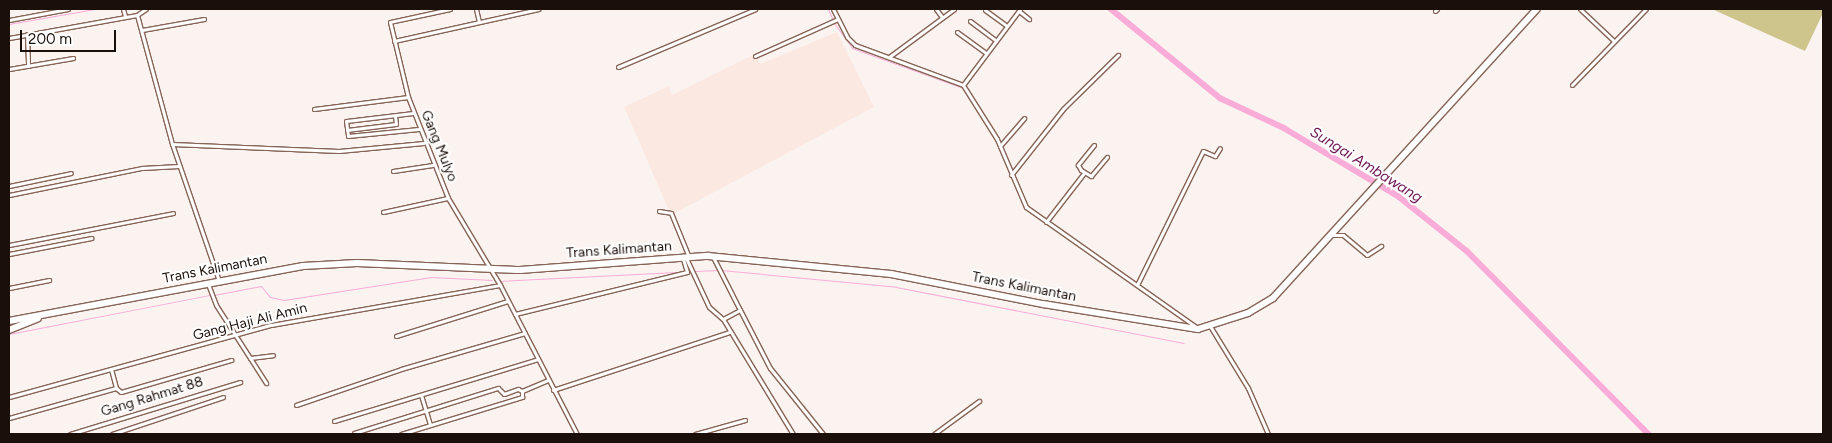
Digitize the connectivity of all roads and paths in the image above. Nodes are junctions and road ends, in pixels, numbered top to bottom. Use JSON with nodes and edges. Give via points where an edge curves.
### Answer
{"nodes":[{"id":1,"x":68,"y":9,"type":"edge"},
{"id":2,"x":123,"y":9,"type":"edge"},
{"id":3,"x":146,"y":9,"type":"edge"},
{"id":4,"x":450,"y":9,"type":"edge"},
{"id":5,"x":476,"y":9,"type":"edge"},
{"id":6,"x":538,"y":9,"type":"edge"},
{"id":7,"x":755,"y":9,"type":"edge"},
{"id":8,"x":833,"y":9,"type":"edge"},
{"id":9,"x":936,"y":9,"type":"edge"},
{"id":10,"x":954,"y":9,"type":"edge"},
{"id":11,"x":1012,"y":9,"type":"edge"},
{"id":12,"x":1536,"y":9,"type":"edge"},
{"id":13,"x":1580,"y":9,"type":"edge"},
{"id":14,"x":1646,"y":9,"type":"edge"},
{"id":15,"x":985,"y":10,"type":"dead end"},
{"id":16,"x":1018,"y":11,"type":"edge"},
{"id":17,"x":137,"y":15,"type":"junction"},
{"id":18,"x":125,"y":16,"type":"junction"},
{"id":19,"x":942,"y":17,"type":"junction"},
{"id":20,"x":204,"y":19,"type":"dead end"},
{"id":21,"x":1029,"y":19,"type":"dead end"},
{"id":22,"x":9,"y":20,"type":"edge"},
{"id":23,"x":835,"y":21,"type":"junction"},
{"id":24,"x":970,"y":21,"type":"dead end"},
{"id":25,"x":480,"y":22,"type":"junction"},
{"id":26,"x":1007,"y":26,"type":"junction"},
{"id":27,"x":142,"y":30,"type":"junction"},
{"id":28,"x":956,"y":32,"type":"dead end"},
{"id":29,"x":27,"y":34,"type":"junction"},
{"id":30,"x":9,"y":38,"type":"edge"},
{"id":31,"x":995,"y":40,"type":"junction"},
{"id":32,"x":1614,"y":40,"type":"junction"},
{"id":33,"x":394,"y":41,"type":"junction"},
{"id":34,"x":986,"y":53,"type":"junction"},
{"id":35,"x":1118,"y":54,"type":"dead end"},
{"id":36,"x":755,"y":56,"type":"dead end"},
{"id":37,"x":73,"y":58,"type":"dead end"},
{"id":38,"x":889,"y":58,"type":"junction"},
{"id":39,"x":28,"y":66,"type":"junction"},
{"id":40,"x":618,"y":67,"type":"dead end"},
{"id":41,"x":9,"y":69,"type":"edge"},
{"id":42,"x":963,"y":85,"type":"junction"},
{"id":43,"x":1572,"y":85,"type":"dead end"},
{"id":44,"x":408,"y":97,"type":"junction"},
{"id":45,"x":314,"y":109,"type":"dead end"},
{"id":46,"x":413,"y":113,"type":"junction"},
{"id":47,"x":395,"y":116,"type":"junction"},
{"id":48,"x":1024,"y":118,"type":"dead end"},
{"id":49,"x":419,"y":129,"type":"junction"},
{"id":50,"x":346,"y":130,"type":"junction"},
{"id":51,"x":424,"y":143,"type":"junction"},
{"id":52,"x":172,"y":144,"type":"junction"},
{"id":53,"x":1000,"y":146,"type":"junction"},
{"id":54,"x":1094,"y":146,"type":"dead end"},
{"id":55,"x":1220,"y":148,"type":"dead end"},
{"id":56,"x":1107,"y":157,"type":"dead end"},
{"id":57,"x":433,"y":165,"type":"junction"},
{"id":58,"x":179,"y":166,"type":"junction"},
{"id":59,"x":393,"y":171,"type":"dead end"},
{"id":60,"x":71,"y":173,"type":"dead end"},
{"id":61,"x":1084,"y":173,"type":"junction"},
{"id":62,"x":1011,"y":175,"type":"junction"},
{"id":63,"x":9,"y":186,"type":"edge"},
{"id":64,"x":9,"y":195,"type":"edge"},
{"id":65,"x":448,"y":198,"type":"junction"},
{"id":66,"x":659,"y":211,"type":"dead end"},
{"id":67,"x":383,"y":212,"type":"dead end"},
{"id":68,"x":173,"y":213,"type":"dead end"},
{"id":69,"x":1046,"y":222,"type":"junction"},
{"id":70,"x":1333,"y":235,"type":"junction"},
{"id":71,"x":91,"y":238,"type":"dead end"},
{"id":72,"x":9,"y":244,"type":"edge"},
{"id":73,"x":1381,"y":246,"type":"dead end"},
{"id":74,"x":9,"y":254,"type":"edge"},
{"id":75,"x":713,"y":256,"type":"junction"},
{"id":76,"x":686,"y":258,"type":"junction"},
{"id":77,"x":490,"y":268,"type":"junction"},
{"id":78,"x":688,"y":270,"type":"junction"},
{"id":79,"x":49,"y":280,"type":"dead end"},
{"id":80,"x":219,"y":281,"type":"junction"},
{"id":81,"x":208,"y":283,"type":"junction"},
{"id":82,"x":499,"y":284,"type":"junction"},
{"id":83,"x":1137,"y":285,"type":"junction"},
{"id":84,"x":9,"y":288,"type":"edge"},
{"id":85,"x":508,"y":301,"type":"junction"},
{"id":86,"x":740,"y":310,"type":"junction"},
{"id":87,"x":515,"y":314,"type":"junction"},
{"id":88,"x":41,"y":316,"type":"junction"},
{"id":89,"x":723,"y":319,"type":"junction"},
{"id":90,"x":9,"y":322,"type":"edge"},
{"id":91,"x":1210,"y":326,"type":"junction"},
{"id":92,"x":1198,"y":328,"type":"junction"},
{"id":93,"x":9,"y":330,"type":"edge"},
{"id":94,"x":729,"y":332,"type":"junction"},
{"id":95,"x":525,"y":333,"type":"junction"},
{"id":96,"x":235,"y":335,"type":"junction"},
{"id":97,"x":396,"y":336,"type":"dead end"},
{"id":98,"x":273,"y":355,"type":"dead end"},
{"id":99,"x":250,"y":358,"type":"junction"},
{"id":100,"x":538,"y":359,"type":"junction"},
{"id":101,"x":231,"y":360,"type":"dead end"},
{"id":102,"x":111,"y":369,"type":"junction"},
{"id":103,"x":548,"y":380,"type":"junction"},
{"id":104,"x":240,"y":382,"type":"dead end"},
{"id":105,"x":266,"y":384,"type":"dead end"},
{"id":106,"x":116,"y":388,"type":"junction"},
{"id":107,"x":553,"y":390,"type":"junction"},
{"id":108,"x":522,"y":391,"type":"junction"},
{"id":109,"x":421,"y":395,"type":"junction"},
{"id":110,"x":9,"y":396,"type":"edge"},
{"id":111,"x":223,"y":397,"type":"dead end"},
{"id":112,"x":979,"y":400,"type":"dead end"},
{"id":113,"x":296,"y":405,"type":"dead end"},
{"id":114,"x":426,"y":410,"type":"junction"},
{"id":115,"x":9,"y":418,"type":"edge"},
{"id":116,"x":745,"y":420,"type":"dead end"},
{"id":117,"x":334,"y":421,"type":"dead end"},
{"id":118,"x":430,"y":425,"type":"junction"},
{"id":119,"x":354,"y":433,"type":"dead end"},
{"id":120,"x":70,"y":434,"type":"edge"},
{"id":121,"x":112,"y":434,"type":"edge"},
{"id":122,"x":401,"y":434,"type":"edge"},
{"id":123,"x":577,"y":434,"type":"edge"},
{"id":124,"x":695,"y":434,"type":"edge"},
{"id":125,"x":793,"y":434,"type":"edge"},
{"id":126,"x":823,"y":434,"type":"edge"},
{"id":127,"x":934,"y":434,"type":"edge"},
{"id":128,"x":1268,"y":434,"type":"edge"}],
"edges":[{"from":1,"to":22,"type":"street"},
{"from":2,"to":18,"type":"street"},
{"from":3,"to":17,"type":"street"},
{"from":4,"to":33,"type":"street","name":"Gang Mulyo","via":[[390,23]]},
{"from":5,"to":25,"type":"street"},
{"from":6,"to":25,"type":"street"},
{"from":7,"to":40,"type":"street"},
{"from":8,"to":23,"type":"street"},
{"from":9,"to":19,"type":"street"},
{"from":10,"to":19,"type":"street"},
{"from":11,"to":16,"type":"street"},
{"from":12,"to":70,"type":"highway","name":"Trans Kalimantan"},
{"from":13,"to":32,"type":"street"},
{"from":14,"to":32,"type":"street"},
{"from":15,"to":26,"type":"street"},
{"from":16,"to":21,"type":"street"},
{"from":16,"to":26,"type":"street"},
{"from":17,"to":18,"type":"street"},
{"from":17,"to":27,"type":"street"},
{"from":18,"to":29,"type":"street"},
{"from":19,"to":38,"type":"street"},
{"from":20,"to":27,"type":"street"},
{"from":23,"to":36,"type":"street"},
{"from":23,"to":38,"type":"street","via":[[853,43]]},
{"from":24,"to":31,"type":"street"},
{"from":25,"to":33,"type":"street"},
{"from":26,"to":31,"type":"street"},
{"from":27,"to":52,"type":"street"},
{"from":28,"to":34,"type":"street"},
{"from":29,"to":30,"type":"street"},
{"from":29,"to":39,"type":"street"},
{"from":31,"to":34,"type":"street"},
{"from":32,"to":43,"type":"street"},
{"from":33,"to":44,"type":"street","name":"Gang Mulyo"},
{"from":34,"to":42,"type":"street"},
{"from":35,"to":62,"type":"street","via":[[1064,108]]},
{"from":37,"to":39,"type":"street"},
{"from":38,"to":42,"type":"street"},
{"from":39,"to":41,"type":"street"},
{"from":42,"to":53,"type":"street"},
{"from":44,"to":45,"type":"street"},
{"from":44,"to":46,"type":"street","name":"Gang Mulyo"},
{"from":46,"to":47,"type":"street"},
{"from":46,"to":49,"type":"street","name":"Gang Mulyo"},
{"from":47,"to":50,"type":"street","via":[[346,121]]},
{"from":47,"to":50,"type":"street","via":[[396,124]]},
{"from":48,"to":53,"type":"street"},
{"from":49,"to":50,"type":"street","via":[[349,137]]},
{"from":49,"to":51,"type":"street","name":"Gang Mulyo"},
{"from":51,"to":52,"type":"street","via":[[339,151]]},
{"from":51,"to":57,"type":"street","name":"Gang Mulyo"},
{"from":52,"to":58,"type":"street"},
{"from":53,"to":62,"type":"street"},
{"from":54,"to":61,"type":"street","via":[[1078,165]]},
{"from":55,"to":83,"type":"street","via":[[1215,156],[1203,151]]},
{"from":56,"to":61,"type":"street","via":[[1091,176]]},
{"from":57,"to":59,"type":"street"},
{"from":57,"to":65,"type":"street","name":"Gang Mulyo"},
{"from":58,"to":64,"type":"street","via":[[142,168]]},
{"from":58,"to":80,"type":"street"},
{"from":60,"to":63,"type":"street"},
{"from":61,"to":69,"type":"street"},
{"from":62,"to":69,"type":"street","via":[[1026,207]]},
{"from":65,"to":67,"type":"street"},
{"from":65,"to":77,"type":"street","name":"Gang Mulyo"},
{"from":66,"to":76,"type":"street","via":[[671,213]]},
{"from":68,"to":72,"type":"street"},
{"from":69,"to":83,"type":"street"},
{"from":70,"to":73,"type":"street","via":[[1343,234],[1369,255]]},
{"from":70,"to":91,"type":"highway","name":"Trans Kalimantan","via":[[1264,306]]},
{"from":71,"to":74,"type":"street"},
{"from":75,"to":76,"type":"highway","name":"Trans Kalimantan"},
{"from":75,"to":86,"type":"street"},
{"from":75,"to":92,"type":"highway","name":"Trans Kalimantan","via":[[891,274],[1043,304]]},
{"from":76,"to":77,"type":"highway","name":"Trans Kalimantan","via":[[536,269]]},
{"from":76,"to":78,"type":"street"},
{"from":77,"to":80,"type":"highway","name":"Trans Kalimantan","via":[[321,264]]},
{"from":77,"to":82,"type":"street","name":"Gang Mulyo"},
{"from":78,"to":87,"type":"street"},
{"from":78,"to":89,"type":"street","via":[[709,307]]},
{"from":79,"to":84,"type":"street"},
{"from":80,"to":81,"type":"highway","name":"Trans Kalimantan"},
{"from":81,"to":88,"type":"highway","name":"Trans Kalimantan"},
{"from":81,"to":96,"type":"street","via":[[211,295]]},
{"from":82,"to":85,"type":"street","name":"Gang Mulyo"},
{"from":82,"to":96,"type":"street","name":"Gang Haji Ali Amin","via":[[285,322]]},
{"from":83,"to":92,"type":"street"},
{"from":85,"to":87,"type":"street","name":"Gang Mulyo"},
{"from":85,"to":97,"type":"street"},
{"from":86,"to":89,"type":"street"},
{"from":86,"to":126,"type":"street","via":[[770,368]]},
{"from":87,"to":95,"type":"street","name":"Gang Mulyo"},
{"from":88,"to":90,"type":"highway","name":"Trans Kalimantan"},
{"from":88,"to":93,"type":"highway","name":"Trans Kalimantan"},
{"from":89,"to":94,"type":"street"},
{"from":91,"to":92,"type":"highway","name":"Trans Kalimantan"},
{"from":91,"to":128,"type":"street","via":[[1248,388]]},
{"from":94,"to":107,"type":"street"},
{"from":94,"to":125,"type":"street"},
{"from":95,"to":100,"type":"street","name":"Gang Mulyo"},
{"from":95,"to":113,"type":"street","via":[[401,369]]},
{"from":96,"to":99,"type":"street"},
{"from":96,"to":102,"type":"street","name":"Gang Haji Ali Amin"},
{"from":98,"to":99,"type":"street"},
{"from":99,"to":105,"type":"street"},
{"from":100,"to":103,"type":"street","name":"Gang Mulyo"},
{"from":100,"to":109,"type":"street"},
{"from":101,"to":106,"type":"street","via":[[120,392]]},
{"from":102,"to":106,"type":"street"},
{"from":102,"to":110,"type":"street","name":"Gang Haji Ali Amin"},
{"from":103,"to":107,"type":"street","name":"Gang Mulyo"},
{"from":103,"to":108,"type":"street"},
{"from":104,"to":120,"type":"street","name":"Gang Rahmat 88"},
{"from":106,"to":115,"type":"street"},
{"from":107,"to":123,"type":"street","name":"Gang Mulyo"},
{"from":108,"to":114,"type":"street","via":[[518,389],[504,394],[498,388]]},
{"from":108,"to":118,"type":"street","via":[[522,397]]},
{"from":109,"to":114,"type":"street"},
{"from":109,"to":117,"type":"street"},
{"from":111,"to":121,"type":"street"},
{"from":112,"to":127,"type":"street"},
{"from":114,"to":118,"type":"street"},
{"from":114,"to":119,"type":"street"},
{"from":116,"to":124,"type":"street"},
{"from":118,"to":122,"type":"street"}]}
